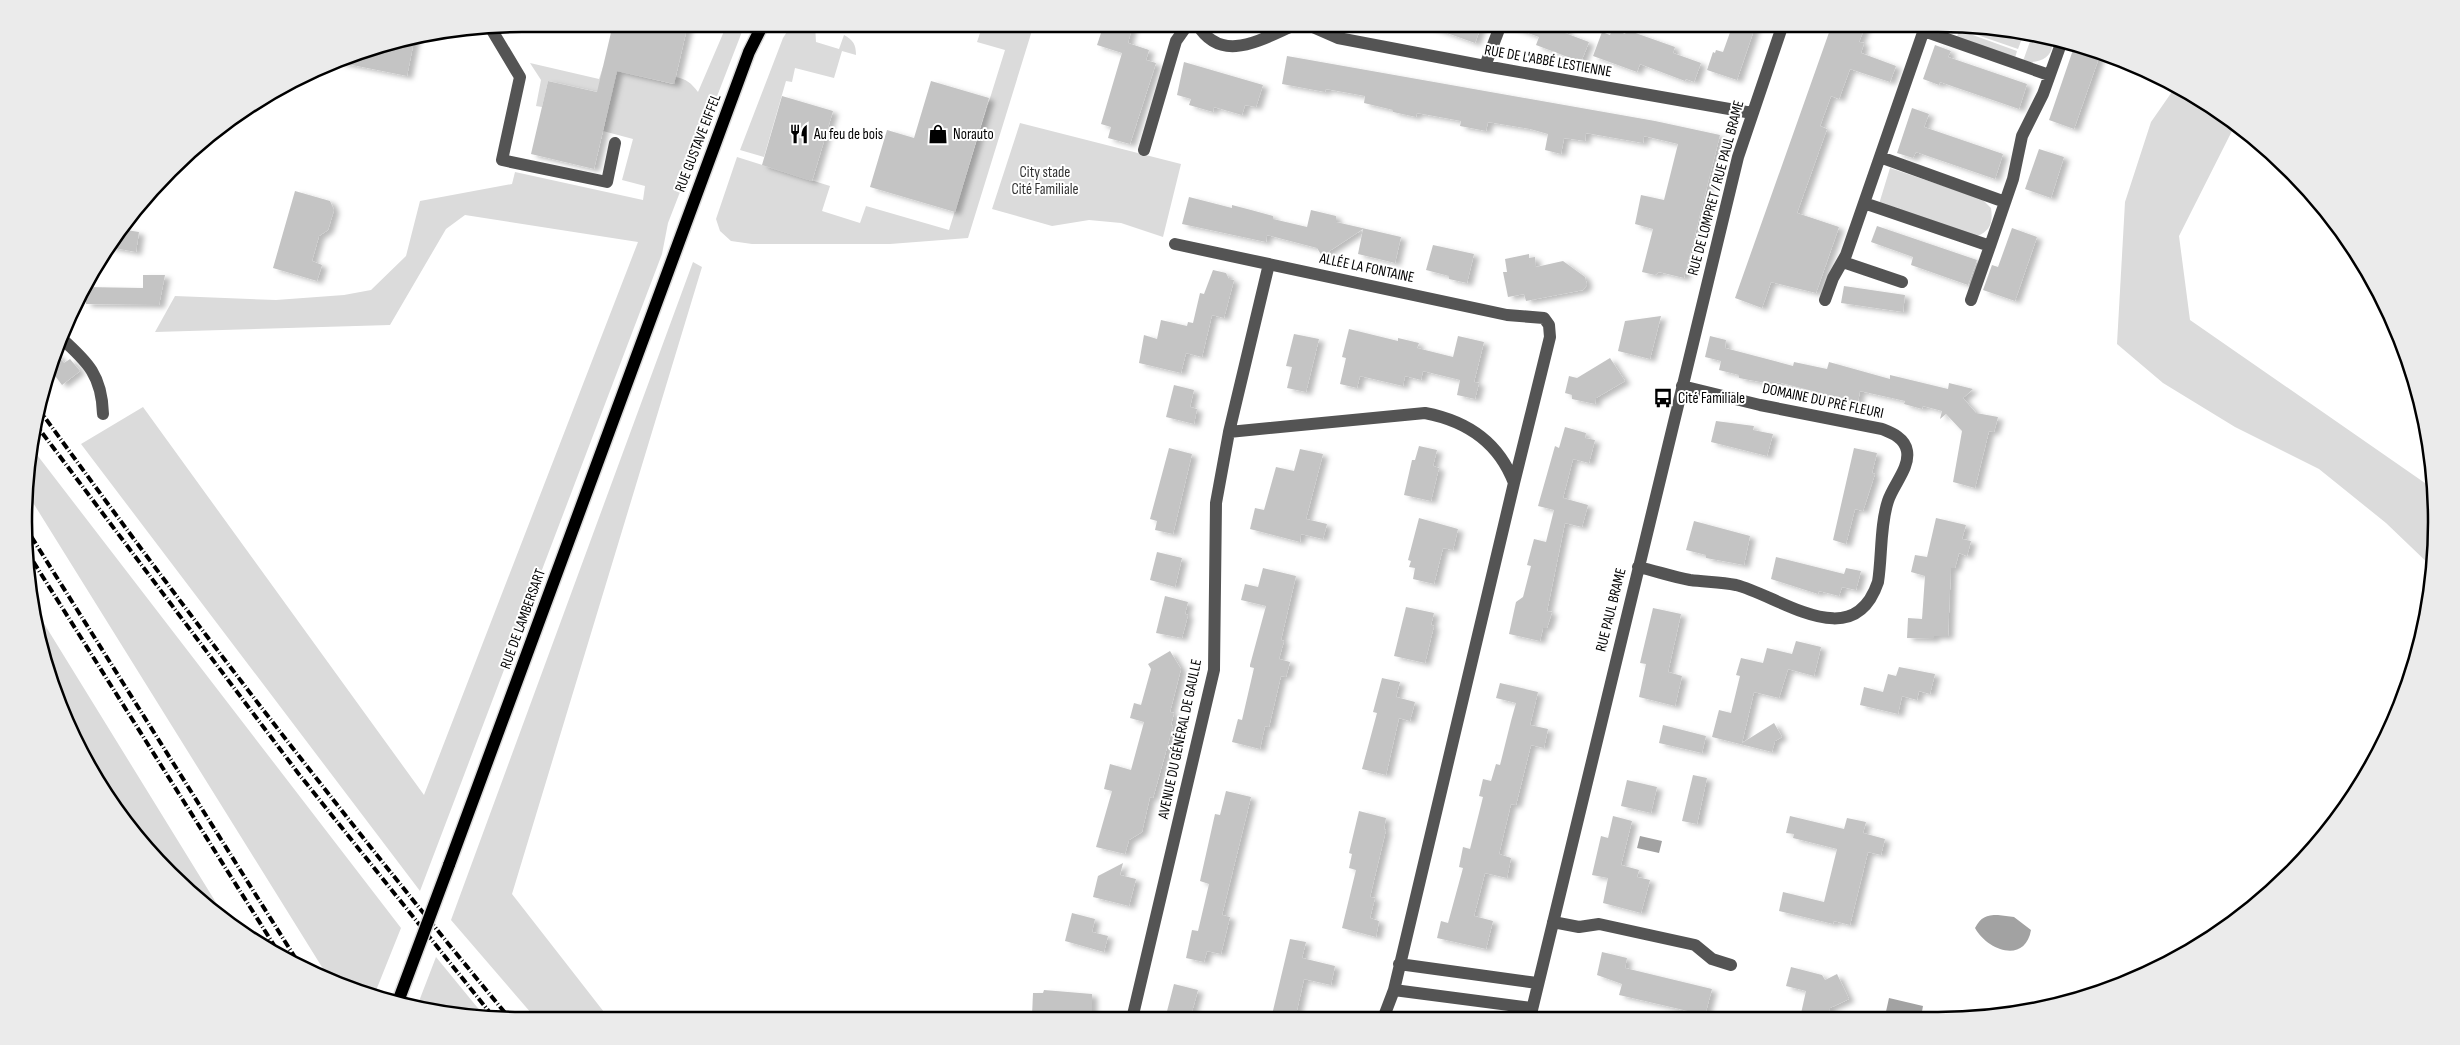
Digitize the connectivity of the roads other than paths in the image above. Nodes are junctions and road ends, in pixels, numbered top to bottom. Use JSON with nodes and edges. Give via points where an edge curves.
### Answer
{"nodes":[{"id":1,"x":755,"y":32,"type":"edge"},
{"id":2,"x":759,"y":32,"type":"edge"},
{"id":3,"x":1182,"y":32,"type":"edge"},
{"id":4,"x":1203,"y":32,"type":"edge"},
{"id":5,"x":1278,"y":32,"type":"edge"},
{"id":6,"x":1324,"y":32,"type":"edge"},
{"id":7,"x":1498,"y":32,"type":"edge"},
{"id":8,"x":1780,"y":32,"type":"edge"},
{"id":9,"x":1923,"y":32,"type":"edge"},
{"id":10,"x":1938,"y":32,"type":"edge"},
{"id":11,"x":493,"y":34,"type":"edge"},
{"id":12,"x":2059,"y":48,"type":"edge"},
{"id":13,"x":749,"y":52,"type":"junction"},
{"id":14,"x":1485,"y":66,"type":"junction"},
{"id":15,"x":2050,"y":75,"type":"junction"},
{"id":16,"x":1752,"y":113,"type":"junction"},
{"id":17,"x":615,"y":143,"type":"dead end"},
{"id":18,"x":1144,"y":150,"type":"dead end"},
{"id":19,"x":1880,"y":158,"type":"junction"},
{"id":20,"x":2005,"y":202,"type":"junction"},
{"id":21,"x":1864,"y":203,"type":"junction"},
{"id":22,"x":678,"y":244,"type":"joint"},
{"id":23,"x":1175,"y":244,"type":"dead end"},
{"id":24,"x":1990,"y":246,"type":"junction"},
{"id":25,"x":1843,"y":262,"type":"junction"},
{"id":26,"x":1269,"y":264,"type":"junction"},
{"id":27,"x":1902,"y":282,"type":"dead end"},
{"id":28,"x":1825,"y":300,"type":"dead end"},
{"id":29,"x":1971,"y":300,"type":"dead end"},
{"id":30,"x":1701,"y":305,"type":"joint"},
{"id":31,"x":67,"y":344,"type":"edge"},
{"id":32,"x":1682,"y":386,"type":"junction"},
{"id":33,"x":103,"y":414,"type":"dead end"},
{"id":34,"x":1229,"y":432,"type":"junction"},
{"id":35,"x":1514,"y":483,"type":"junction"},
{"id":36,"x":1638,"y":567,"type":"junction"},
{"id":37,"x":1553,"y":922,"type":"junction"},
{"id":38,"x":1400,"y":964,"type":"junction"},
{"id":39,"x":1731,"y":965,"type":"dead end"},
{"id":40,"x":1537,"y":983,"type":"junction"},
{"id":41,"x":1394,"y":990,"type":"junction"},
{"id":42,"x":400,"y":997,"type":"edge"},
{"id":43,"x":1134,"y":1012,"type":"edge"},
{"id":44,"x":1386,"y":1012,"type":"edge"},
{"id":45,"x":1525,"y":1012,"type":"edge"},
{"id":46,"x":1531,"y":1012,"type":"edge"}],
"edges":[{"from":1,"to":13,"type":"main road","name":"RUE GUSTAVE EIFFEL"},
{"from":2,"to":13,"type":"main road","name":"RUE GUSTAVE EIFFEL"},
{"from":3,"to":18,"type":"street","via":[[1176,41]]},
{"from":4,"to":5,"type":"street","via":[[1215,43],[1232,47]]},
{"from":6,"to":14,"type":"street","name":"RUE DE L'ABBÉ LESTIENNE","via":[[1338,38]]},
{"from":7,"to":14,"type":"street"},
{"from":8,"to":16,"type":"street","name":"RUE DE LOMPRET / RUE PAUL BRAME"},
{"from":9,"to":19,"type":"street"},
{"from":10,"to":15,"type":"street"},
{"from":11,"to":17,"type":"street","via":[[520,77],[502,160],[606,182]]},
{"from":12,"to":15,"type":"street"},
{"from":13,"to":22,"type":"main road","name":"RUE GUSTAVE EIFFEL"},
{"from":14,"to":16,"type":"street","name":"RUE DE L'ABBÉ LESTIENNE"},
{"from":15,"to":20,"type":"street","via":[[2022,136]]},
{"from":16,"to":30,"type":"street","name":"RUE DE LOMPRET / RUE PAUL BRAME"},
{"from":19,"to":20,"type":"street"},
{"from":19,"to":21,"type":"street"},
{"from":20,"to":24,"type":"street"},
{"from":21,"to":24,"type":"street"},
{"from":21,"to":25,"type":"street"},
{"from":22,"to":42,"type":"main road","name":"RUE DE LAMBERSART","bridge":true},
{"from":23,"to":26,"type":"street","name":"ALLÉE LA FONTAINE"},
{"from":24,"to":29,"type":"street"},
{"from":25,"to":27,"type":"street"},
{"from":25,"to":28,"type":"street"},
{"from":26,"to":34,"type":"street","name":"AVENUE DU GÉNÉRAL DE GAULLE"},
{"from":26,"to":35,"type":"street","name":"ALLÉE LA FONTAINE","via":[[1508,315],[1544,318],[1549,325],[1550,337]]},
{"from":30,"to":32,"type":"street","name":"RUE PAUL BRAME"},
{"from":31,"to":33,"type":"street","via":[[92,368],[99,383]]},
{"from":32,"to":36,"type":"street","name":"RUE PAUL BRAME"},
{"from":32,"to":36,"type":"street","name":"DOMAINE DU PRÉ FLEURI","via":[[1882,429],[1903,442],[1907,459],[1887,503],[1878,582],[1875,592],[1861,608],[1836,619],[1809,615],[1735,585],[1676,578]]},
{"from":34,"to":35,"type":"street","via":[[1426,413],[1456,422],[1487,441],[1503,459]]},
{"from":34,"to":43,"type":"street","name":"AVENUE DU GÉNÉRAL DE GAULLE","via":[[1216,503],[1214,670]]},
{"from":35,"to":38,"type":"street"},
{"from":36,"to":37,"type":"street","name":"RUE PAUL BRAME"},
{"from":37,"to":39,"type":"street","via":[[1579,927],[1599,924],[1695,945],[1712,959]]},
{"from":37,"to":40,"type":"street","name":"RUE PAUL BRAME"},
{"from":38,"to":40,"type":"street"},
{"from":38,"to":41,"type":"street"},
{"from":40,"to":46,"type":"street","name":"RUE PAUL BRAME"},
{"from":41,"to":44,"type":"street"},
{"from":41,"to":45,"type":"street"}]}
